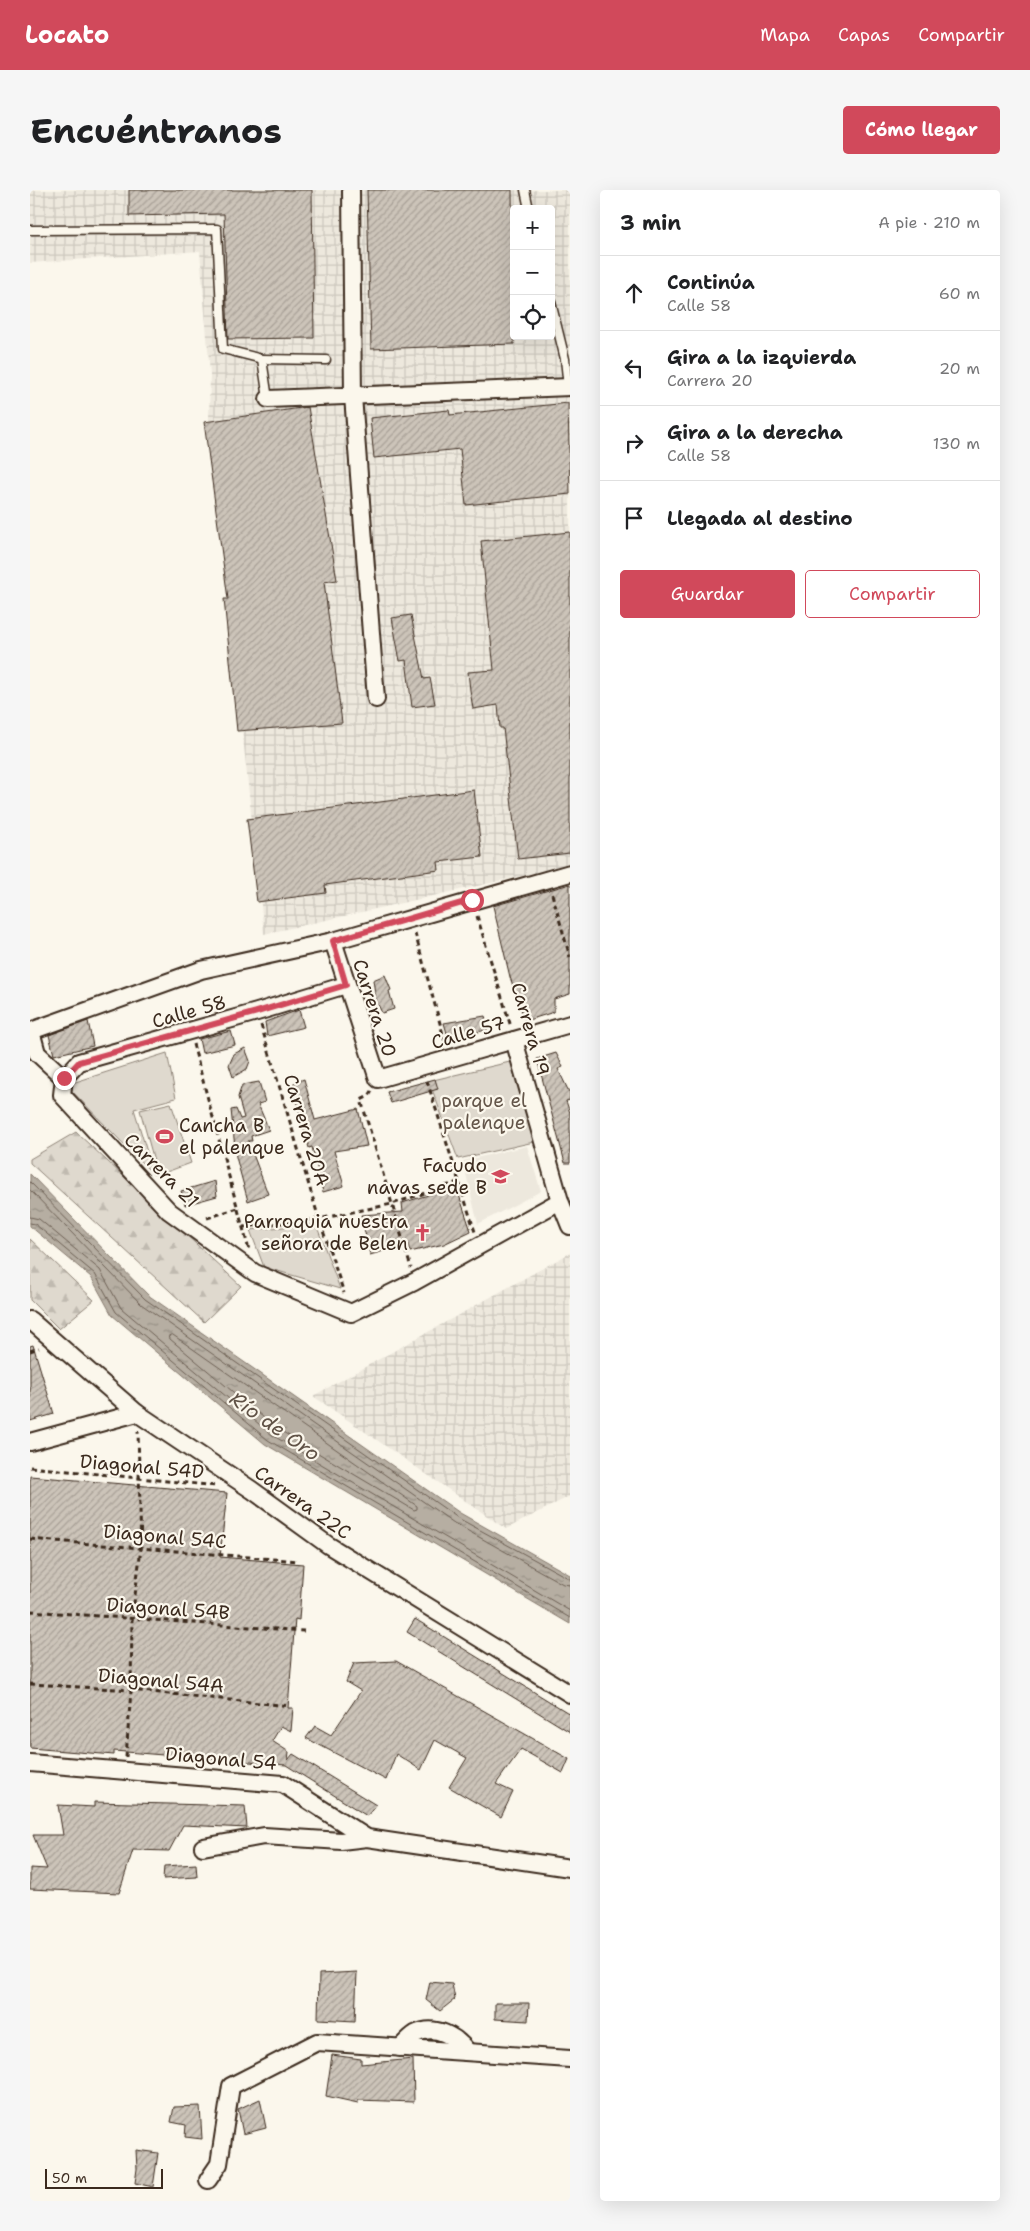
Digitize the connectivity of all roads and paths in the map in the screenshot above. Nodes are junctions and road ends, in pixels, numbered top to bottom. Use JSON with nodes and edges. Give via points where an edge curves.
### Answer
{"nodes":[{"id":1,"x":351,"y":190,"type":"edge"},
{"id":2,"x":525,"y":190,"type":"edge"},
{"id":3,"x":529,"y":205,"type":"edge"},
{"id":4,"x":30,"y":230,"type":"edge"},
{"id":5,"x":555,"y":318,"type":"edge"},
{"id":6,"x":262,"y":359,"type":"junction"},
{"id":7,"x":326,"y":360,"type":"dead end"},
{"id":8,"x":569,"y":387,"type":"edge"},
{"id":9,"x":352,"y":396,"type":"junction"},
{"id":10,"x":268,"y":399,"type":"joint"},
{"id":11,"x":376,"y":699,"type":"dead end"},
{"id":12,"x":570,"y":873,"type":"edge"},
{"id":13,"x":548,"y":879,"type":"junction"},
{"id":14,"x":472,"y":900,"type":"junction"},
{"id":15,"x":411,"y":918,"type":"junction"},
{"id":16,"x":333,"y":941,"type":"junction"},
{"id":17,"x":570,"y":957,"type":"edge"},
{"id":18,"x":346,"y":985,"type":"junction"},
{"id":19,"x":257,"y":1012,"type":"junction"},
{"id":20,"x":570,"y":1024,"type":"edge"},
{"id":21,"x":190,"y":1031,"type":"junction"},
{"id":22,"x":514,"y":1040,"type":"junction"},
{"id":23,"x":450,"y":1058,"type":"junction"},
{"id":24,"x":422,"y":1066,"type":"junction"},
{"id":25,"x":64,"y":1078,"type":"junction"},
{"id":26,"x":378,"y":1079,"type":"junction"},
{"id":27,"x":458,"y":1182,"type":"junction"},
{"id":28,"x":560,"y":1201,"type":"junction"},
{"id":29,"x":392,"y":1204,"type":"junction"},
{"id":30,"x":238,"y":1208,"type":"junction"},
{"id":31,"x":207,"y":1218,"type":"dead end"},
{"id":32,"x":319,"y":1219,"type":"junction"},
{"id":33,"x":570,"y":1226,"type":"edge"},
{"id":34,"x":243,"y":1227,"type":"junction"},
{"id":35,"x":479,"y":1244,"type":"junction"},
{"id":36,"x":255,"y":1273,"type":"junction"},
{"id":37,"x":414,"y":1282,"type":"junction"},
{"id":38,"x":351,"y":1313,"type":"junction"},
{"id":39,"x":30,"y":1320,"type":"edge"},
{"id":40,"x":137,"y":1413,"type":"junction"},
{"id":41,"x":30,"y":1442,"type":"edge"},
{"id":42,"x":30,"y":1467,"type":"edge"},
{"id":43,"x":140,"y":1478,"type":"junction"},
{"id":44,"x":224,"y":1487,"type":"dead end"},
{"id":45,"x":30,"y":1539,"type":"edge"},
{"id":46,"x":141,"y":1548,"type":"junction"},
{"id":47,"x":298,"y":1561,"type":"dead end"},
{"id":48,"x":30,"y":1611,"type":"edge"},
{"id":49,"x":132,"y":1619,"type":"junction"},
{"id":50,"x":304,"y":1631,"type":"dead end"},
{"id":51,"x":30,"y":1684,"type":"edge"},
{"id":52,"x":131,"y":1690,"type":"junction"},
{"id":53,"x":570,"y":1694,"type":"edge"},
{"id":54,"x":290,"y":1706,"type":"dead end"},
{"id":55,"x":30,"y":1763,"type":"edge"},
{"id":56,"x":125,"y":1770,"type":"junction"},
{"id":57,"x":367,"y":1838,"type":"junction"},
{"id":58,"x":203,"y":1847,"type":"dead end"},
{"id":59,"x":570,"y":1868,"type":"edge"},
{"id":60,"x":570,"y":2059,"type":"edge"},
{"id":61,"x":208,"y":2180,"type":"dead end"}],
"edges":[{"from":1,"to":9,"type":"street"},
{"from":2,"to":3,"type":"lane"},
{"from":4,"to":6,"type":"lane","via":[[217,229],[223,349]]},
{"from":5,"to":8,"type":"lane"},
{"from":6,"to":7,"type":"lane"},
{"from":6,"to":10,"type":"lane"},
{"from":8,"to":9,"type":"street"},
{"from":9,"to":10,"type":"street"},
{"from":9,"to":11,"type":"street"},
{"from":12,"to":13,"type":"street"},
{"from":13,"to":14,"type":"street"},
{"from":13,"to":17,"type":"path"},
{"from":14,"to":15,"type":"street"},
{"from":14,"to":22,"type":"path","name":"Carrera 19"},
{"from":15,"to":16,"type":"street"},
{"from":15,"to":23,"type":"path"},
{"from":16,"to":18,"type":"street","name":"Carrera 20"},
{"from":16,"to":25,"type":"street","via":[[201,970],[32,1031],[37,1053]]},
{"from":18,"to":19,"type":"street","name":"Calle 58"},
{"from":18,"to":26,"type":"street","name":"Carrera 20"},
{"from":19,"to":21,"type":"street","name":"Calle 58"},
{"from":19,"to":32,"type":"path","name":"Carrera 20A"},
{"from":20,"to":22,"type":"street","name":"Calle 57"},
{"from":21,"to":25,"type":"street","name":"Calle 58","via":[[79,1062]]},
{"from":21,"to":30,"type":"path"},
{"from":22,"to":23,"type":"street","name":"Calle 57"},
{"from":22,"to":28,"type":"street","name":"Carrera 19"},
{"from":23,"to":24,"type":"street","name":"Calle 57"},
{"from":24,"to":26,"type":"street","name":"Calle 57"},
{"from":24,"to":27,"type":"path"},
{"from":25,"to":36,"type":"street","name":"Carrera 21","via":[[62,1094],[169,1211]]},
{"from":26,"to":29,"type":"path","name":"Carrera 20","via":[[369,1096],[361,1100]]},
{"from":27,"to":29,"type":"path"},
{"from":27,"to":35,"type":"path"},
{"from":28,"to":33,"type":"street","name":"Carrera 19"},
{"from":28,"to":35,"type":"street"},
{"from":29,"to":32,"type":"path"},
{"from":29,"to":37,"type":"path","name":"Carrera 20"},
{"from":30,"to":31,"type":"path"},
{"from":30,"to":34,"type":"path"},
{"from":32,"to":34,"type":"path"},
{"from":32,"to":38,"type":"path","name":"Carrera 20A"},
{"from":34,"to":36,"type":"path"},
{"from":35,"to":37,"type":"street"},
{"from":36,"to":38,"type":"street","name":"Carrera 21"},
{"from":37,"to":38,"type":"street"},
{"from":39,"to":40,"type":"street","name":"Carrera 22C"},
{"from":40,"to":41,"type":"street"},
{"from":40,"to":43,"type":"path"},
{"from":40,"to":53,"type":"street","name":"Carrera 22C","via":[[328,1545]]},
{"from":42,"to":43,"type":"path","name":"Diagonal 54D"},
{"from":43,"to":44,"type":"path","name":"Diagonal 54D"},
{"from":43,"to":46,"type":"path"},
{"from":45,"to":46,"type":"path","name":"Diagonal 54C"},
{"from":46,"to":47,"type":"path","name":"Diagonal 54C"},
{"from":46,"to":49,"type":"path"},
{"from":48,"to":49,"type":"path","name":"Diagonal 54B"},
{"from":49,"to":50,"type":"path","name":"Diagonal 54B"},
{"from":49,"to":52,"type":"path"},
{"from":51,"to":52,"type":"path","name":"Diagonal 54A"},
{"from":52,"to":54,"type":"path","name":"Diagonal 54A"},
{"from":52,"to":56,"type":"path"},
{"from":55,"to":56,"type":"street","name":"Diagonal 54"},
{"from":56,"to":57,"type":"street","name":"Diagonal 54","via":[[283,1784]]},
{"from":57,"to":58,"type":"street","via":[[341,1841],[264,1836]]},
{"from":57,"to":59,"type":"street","name":"Diagonal 54"},
{"from":60,"to":61,"type":"street","via":[[317,2042],[231,2086],[219,2164]]}]}
